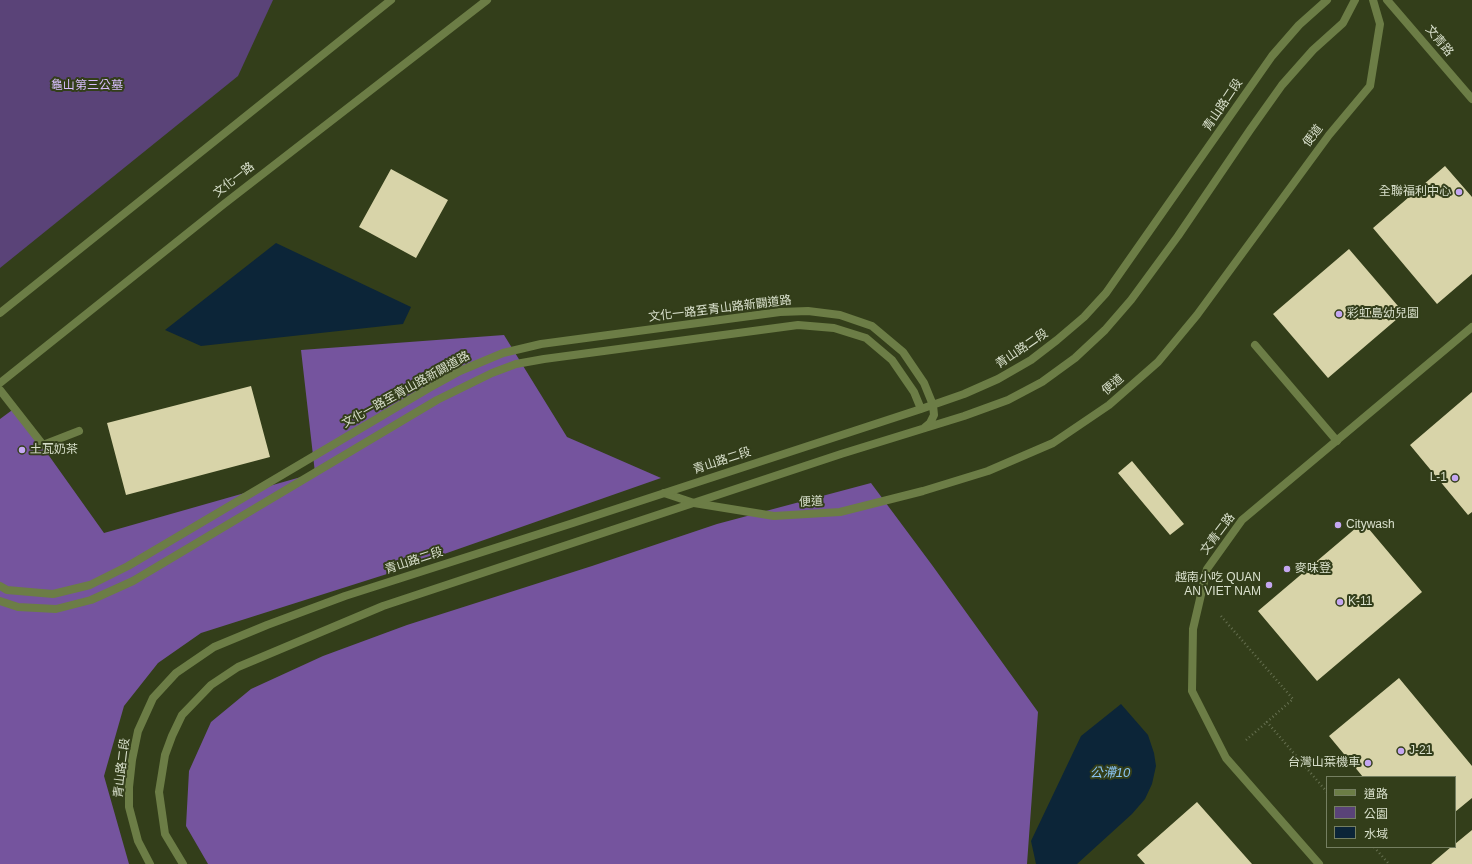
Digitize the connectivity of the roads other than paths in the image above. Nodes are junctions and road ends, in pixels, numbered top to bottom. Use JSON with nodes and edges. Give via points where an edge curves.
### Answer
{"nodes":[{"id":1,"x":391,"y":0,"type":"edge"},
{"id":2,"x":487,"y":0,"type":"edge"},
{"id":3,"x":1327,"y":0,"type":"edge"},
{"id":4,"x":1355,"y":0,"type":"edge"},
{"id":5,"x":1373,"y":0,"type":"edge"},
{"id":6,"x":1387,"y":0,"type":"edge"},
{"id":7,"x":1472,"y":99,"type":"edge"},
{"id":8,"x":0,"y":313,"type":"edge"},
{"id":9,"x":1472,"y":327,"type":"edge"},
{"id":10,"x":1255,"y":345,"type":"dead end"},
{"id":11,"x":0,"y":383,"type":"edge"},
{"id":12,"x":0,"y":390,"type":"edge"},
{"id":13,"x":933,"y":405,"type":"junction"},
{"id":14,"x":921,"y":409,"type":"junction"},
{"id":15,"x":922,"y":429,"type":"junction"},
{"id":16,"x":79,"y":431,"type":"dead end"},
{"id":17,"x":1337,"y":441,"type":"junction"},
{"id":18,"x":664,"y":493,"type":"junction"},
{"id":19,"x":694,"y":503,"type":"junction"},
{"id":20,"x":0,"y":586,"type":"edge"},
{"id":21,"x":0,"y":601,"type":"edge"},
{"id":22,"x":150,"y":864,"type":"edge"},
{"id":23,"x":183,"y":864,"type":"edge"},
{"id":24,"x":1319,"y":864,"type":"edge"}],
"edges":[{"from":1,"to":8,"type":"street"},
{"from":2,"to":11,"type":"street","name":"文化一路","via":[[224,204]]},
{"from":3,"to":13,"type":"street","name":"青山路二段","via":[[1299,25],[1272,56],[1126,266],[1084,317],[1032,360],[964,394]]},
{"from":4,"to":15,"type":"street","via":[[1343,23],[1313,50],[1282,85],[1178,236],[1131,300],[1105,330],[1075,358],[1042,382],[1015,397]]},
{"from":5,"to":19,"type":"street","name":"便道","via":[[1380,24],[1370,86],[1328,135],[1197,315],[1158,362],[1109,405],[1053,443],[988,471],[840,512],[774,516]]},
{"from":6,"to":7,"type":"street","name":"文青路"},
{"from":9,"to":17,"type":"street","name":"文青二路"},
{"from":10,"to":17,"type":"street"},
{"from":12,"to":16,"type":"street","via":[[43,445]]},
{"from":13,"to":14,"type":"street","name":"青山路二段"},
{"from":13,"to":15,"type":"street","via":[[934,415],[930,423]]},
{"from":13,"to":20,"type":"street","name":"文化一路至青山路新闢道路","via":[[924,383],[903,352],[872,326],[840,315],[808,311],[780,312],[534,345],[503,353],[460,371],[128,566],[90,584],[53,594],[7,590]]},
{"from":14,"to":18,"type":"street","name":"青山路二段"},
{"from":14,"to":21,"type":"street","name":"文化一路至青山路新闢道路","via":[[914,392],[892,360],[866,338],[834,328],[798,325],[523,363],[492,373],[437,400],[133,581],[91,600],[56,610],[18,607]]},
{"from":15,"to":19,"type":"street"},
{"from":17,"to":24,"type":"street","name":"文青二路","via":[[1242,520],[1208,569],[1193,629],[1192,691],[1226,758]]},
{"from":18,"to":19,"type":"street","name":"便道"},
{"from":18,"to":22,"type":"street","name":"青山路二段","via":[[345,596],[267,624],[214,647],[176,673],[154,698],[138,732],[132,760],[129,807],[138,841]]},
{"from":19,"to":23,"type":"street","via":[[383,606],[238,667],[211,684],[182,715],[165,755],[159,792],[165,834]]}]}
